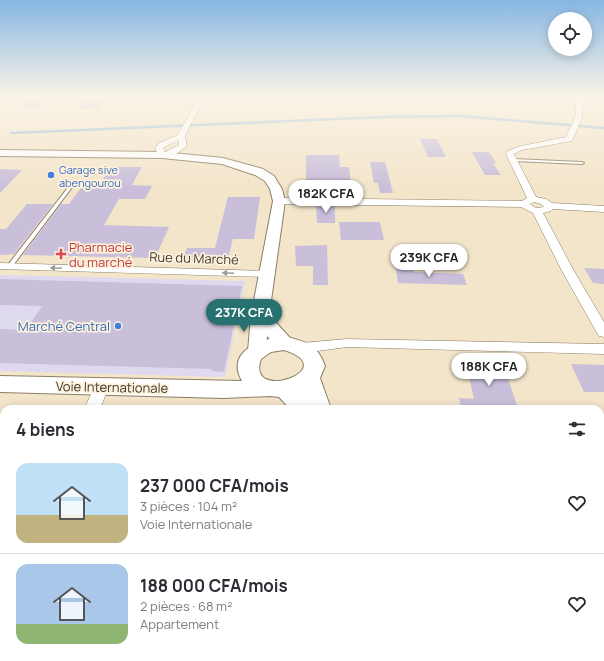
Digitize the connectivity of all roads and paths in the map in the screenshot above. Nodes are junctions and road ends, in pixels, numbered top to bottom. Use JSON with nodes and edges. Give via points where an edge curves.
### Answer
{"nodes":[{"id":1,"x":188,"y":127,"type":"edge"},
{"id":2,"x":576,"y":127,"type":"edge"},
{"id":3,"x":182,"y":141,"type":"junction"},
{"id":4,"x":162,"y":150,"type":"junction"},
{"id":5,"x":0,"y":153,"type":"edge"},
{"id":6,"x":202,"y":158,"type":"junction"},
{"id":7,"x":514,"y":160,"type":"junction"},
{"id":8,"x":582,"y":163,"type":"dead end"},
{"id":9,"x":71,"y":186,"type":"dead end"},
{"id":10,"x":280,"y":201,"type":"junction"},
{"id":11,"x":535,"y":205,"type":"junction"},
{"id":12,"x":604,"y":209,"type":"edge"},
{"id":13,"x":5,"y":266,"type":"edge"},
{"id":14,"x":267,"y":274,"type":"junction"},
{"id":15,"x":260,"y":316,"type":"junction"},
{"id":16,"x":604,"y":333,"type":"edge"},
{"id":17,"x":604,"y":349,"type":"edge"},
{"id":18,"x":257,"y":351,"type":"junction"},
{"id":19,"x":302,"y":357,"type":"junction"},
{"id":20,"x":268,"y":385,"type":"junction"},
{"id":21,"x":1,"y":386,"type":"edge"},
{"id":22,"x":102,"y":386,"type":"junction"},
{"id":23,"x":94,"y":405,"type":"edge"},
{"id":24,"x":298,"y":405,"type":"edge"},
{"id":25,"x":318,"y":405,"type":"edge"}],
"edges":[{"from":1,"to":3,"type":"street"},
{"from":2,"to":7,"type":"street","via":[[569,139],[511,151]]},
{"from":3,"to":4,"type":"street","via":[[170,154]]},
{"from":3,"to":6,"type":"street","via":[[186,150]]},
{"from":4,"to":5,"type":"street","via":[[133,155]]},
{"from":4,"to":6,"type":"street"},
{"from":6,"to":10,"type":"street","via":[[223,161],[259,172],[270,179]]},
{"from":7,"to":8,"type":"lane"},
{"from":7,"to":11,"type":"street"},
{"from":9,"to":13,"type":"lane"},
{"from":10,"to":11,"type":"street","via":[[524,204],[526,201]]},
{"from":10,"to":14,"type":"street"},
{"from":11,"to":12,"type":"street","via":[[542,201],[549,206]]},
{"from":11,"to":16,"type":"street","via":[[568,271]]},
{"from":14,"to":13,"type":"street","name":"Rue du Marché","one_way":true},
{"from":14,"to":15,"type":"street"},
{"from":15,"to":18,"type":"street"},
{"from":15,"to":19,"type":"street"},
{"from":17,"to":19,"type":"street","via":[[346,343]]},
{"from":18,"to":19,"type":"main road","via":[[270,345]]},
{"from":18,"to":20,"type":"main road","via":[[248,363],[248,370]]},
{"from":19,"to":20,"type":"main road","name":"Voie Internationale","via":[[303,384]]},
{"from":19,"to":25,"type":"main road"},
{"from":20,"to":22,"type":"main road","name":"Voie Internationale","via":[[224,390]]},
{"from":20,"to":24,"type":"main road"},
{"from":21,"to":22,"type":"main road","name":"Voie Internationale"},
{"from":22,"to":23,"type":"street"}]}
